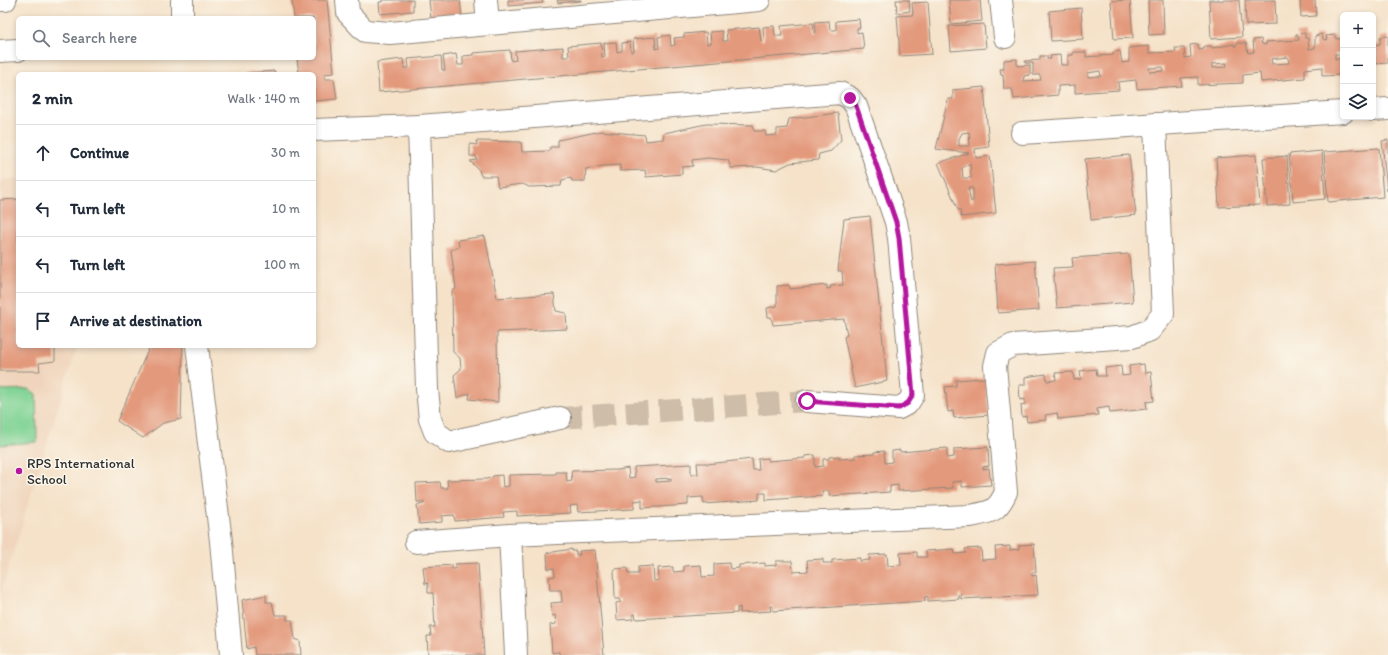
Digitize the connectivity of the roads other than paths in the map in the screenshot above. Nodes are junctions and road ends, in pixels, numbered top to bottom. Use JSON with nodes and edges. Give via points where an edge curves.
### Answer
{"nodes":[{"id":1,"x":0,"y":0,"type":"edge"},
{"id":2,"x":6,"y":0,"type":"edge"},
{"id":3,"x":182,"y":0,"type":"edge"},
{"id":4,"x":347,"y":0,"type":"edge"},
{"id":5,"x":486,"y":0,"type":"edge"},
{"id":6,"x":748,"y":0,"type":"edge"},
{"id":7,"x":1001,"y":0,"type":"edge"},
{"id":8,"x":615,"y":6,"type":"edge"},
{"id":9,"x":182,"y":16,"type":"edge"},
{"id":10,"x":488,"y":23,"type":"junction"},
{"id":11,"x":1005,"y":37,"type":"dead end"},
{"id":12,"x":16,"y":50,"type":"edge"},
{"id":13,"x":0,"y":51,"type":"edge"},
{"id":14,"x":1388,"y":109,"type":"edge"},
{"id":15,"x":1376,"y":110,"type":"edge"},
{"id":16,"x":1340,"y":112,"type":"edge"},
{"id":17,"x":1155,"y":124,"type":"junction"},
{"id":18,"x":419,"y":126,"type":"junction"},
{"id":19,"x":316,"y":130,"type":"edge"},
{"id":20,"x":1022,"y":133,"type":"dead end"},
{"id":21,"x":197,"y":348,"type":"edge"},
{"id":22,"x":807,"y":401,"type":"tunnel mouth"},
{"id":23,"x":560,"y":418,"type":"tunnel mouth"},
{"id":24,"x":510,"y":536,"type":"junction"},
{"id":25,"x":416,"y":542,"type":"dead end"},
{"id":26,"x":231,"y":655,"type":"edge"},
{"id":27,"x":516,"y":655,"type":"edge"}],
"edges":[{"from":1,"to":2,"type":"street"},
{"from":3,"to":9,"type":"street"},
{"from":4,"to":10,"type":"street","via":[[348,13],[365,31],[390,33]]},
{"from":5,"to":10,"type":"street"},
{"from":6,"to":8,"type":"street"},
{"from":7,"to":11,"type":"street"},
{"from":8,"to":10,"type":"street"},
{"from":12,"to":13,"type":"street"},
{"from":14,"to":15,"type":"street"},
{"from":16,"to":17,"type":"street"},
{"from":17,"to":20,"type":"street"},
{"from":17,"to":24,"type":"street","via":[[1164,314],[1150,330],[1132,337],[1013,345],[998,354],[995,366],[1006,492],[1001,505],[989,512],[962,516]]},
{"from":18,"to":19,"type":"street"},
{"from":18,"to":22,"type":"street","via":[[840,93],[850,98],[856,106],[896,222],[913,395],[908,403],[899,408]]},
{"from":18,"to":23,"type":"street","via":[[427,388],[430,419],[435,432],[449,442]]},
{"from":21,"to":26,"type":"street","via":[[221,541]]},
{"from":24,"to":25,"type":"street"},
{"from":24,"to":27,"type":"street"}]}
